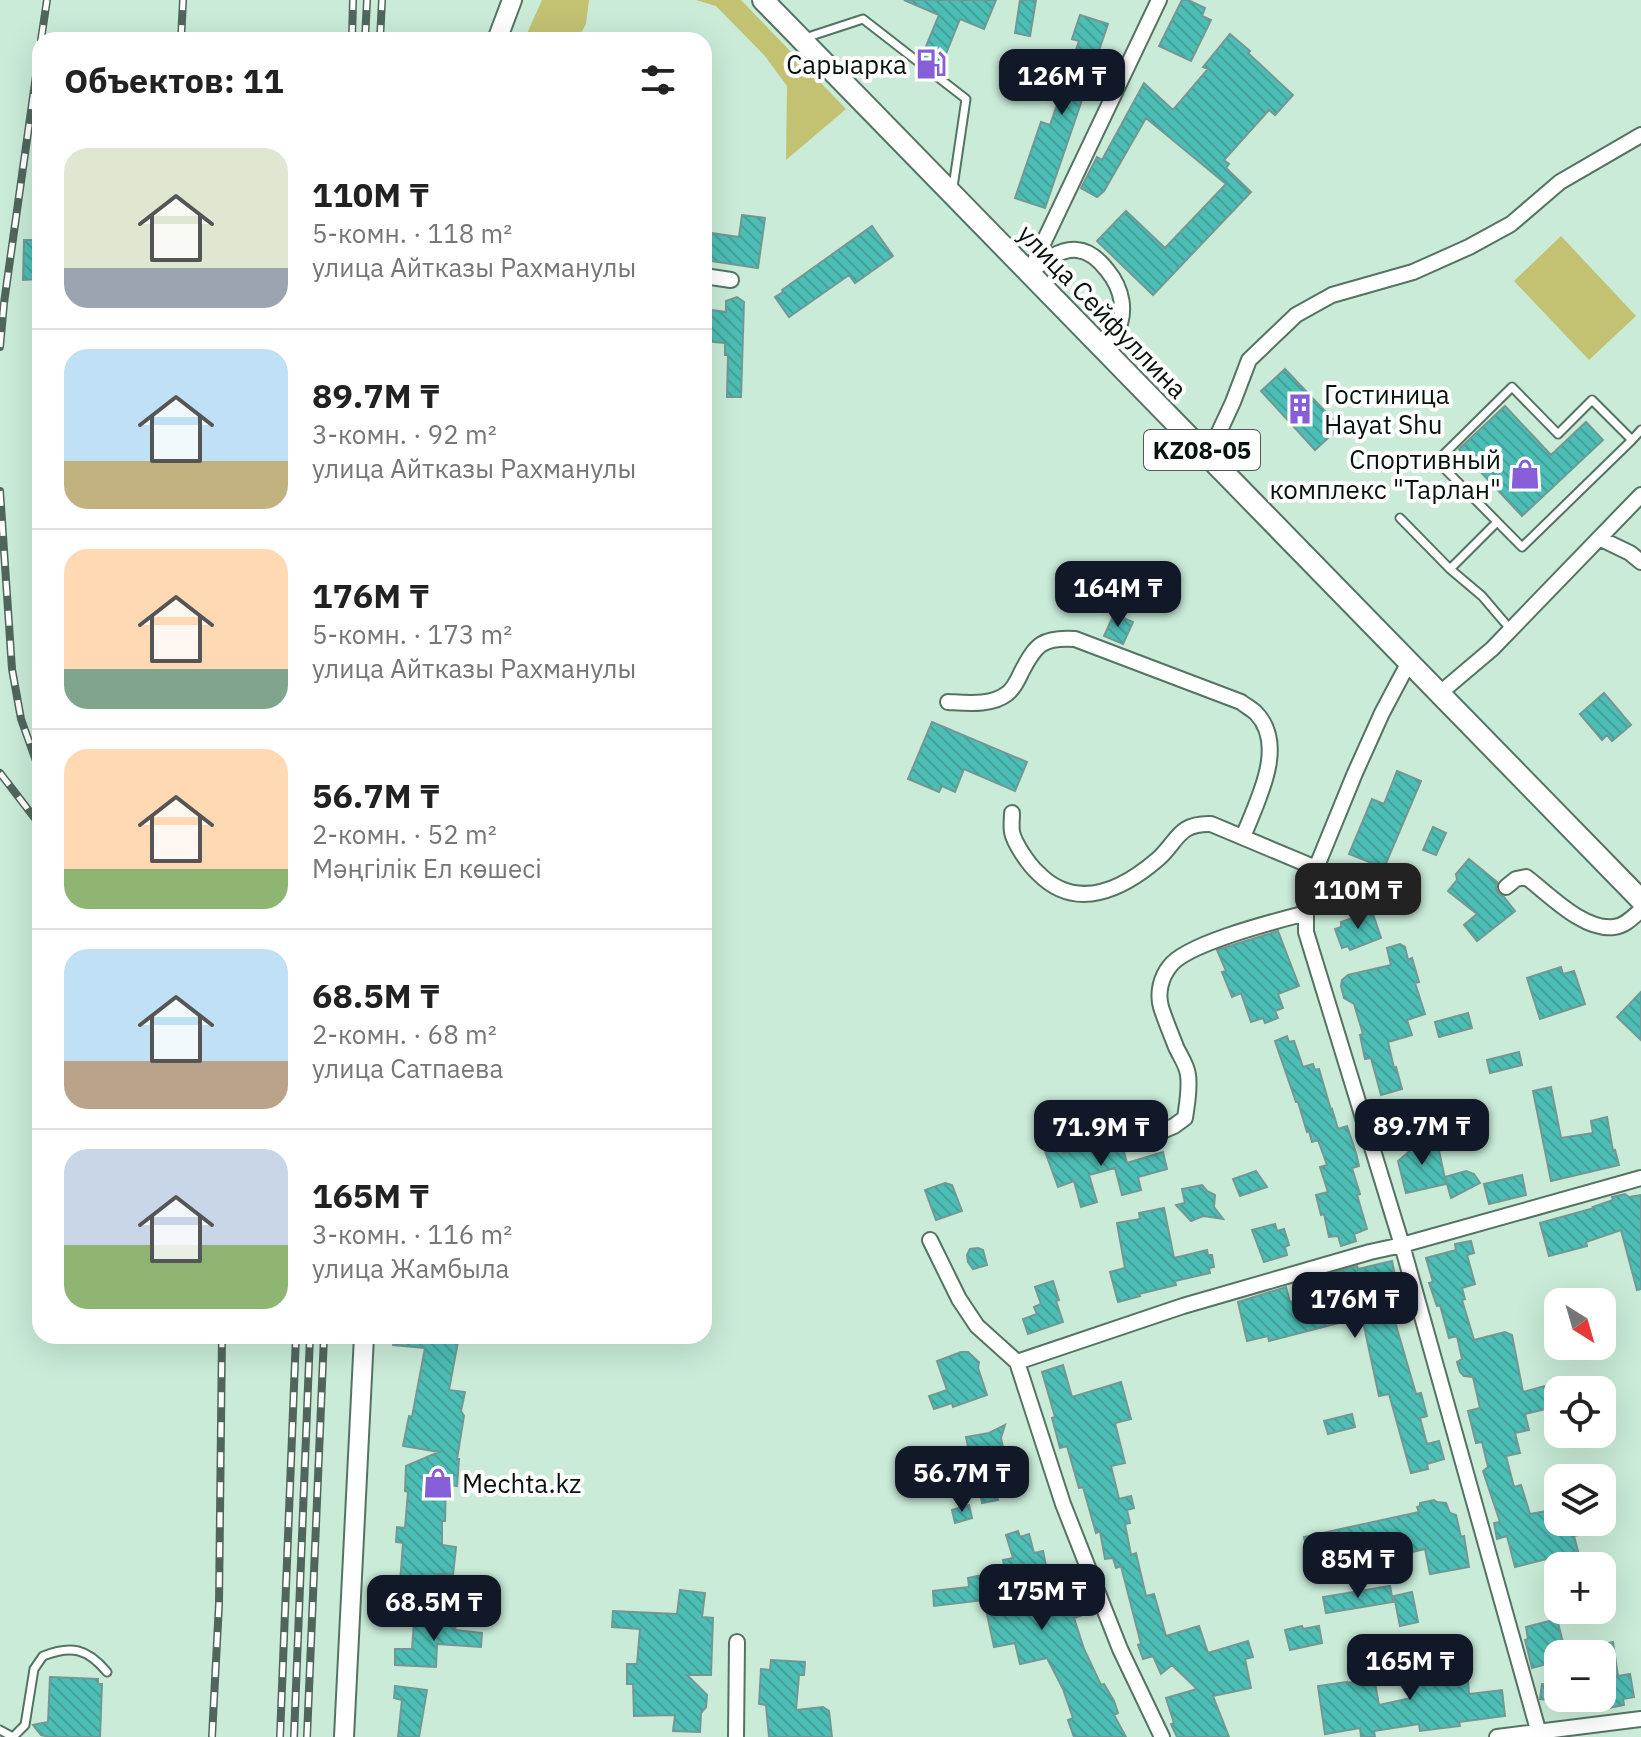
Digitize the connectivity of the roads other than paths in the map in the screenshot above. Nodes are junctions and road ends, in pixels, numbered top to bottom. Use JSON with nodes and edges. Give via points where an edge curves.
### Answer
{"nodes":[{"id":1,"x":512,"y":0,"type":"edge"},
{"id":2,"x":763,"y":0,"type":"edge"},
{"id":3,"x":1159,"y":0,"type":"edge"},
{"id":4,"x":500,"y":32,"type":"edge"},
{"id":5,"x":801,"y":39,"type":"junction"},
{"id":6,"x":1641,"y":135,"type":"edge"},
{"id":7,"x":952,"y":193,"type":"junction"},
{"id":8,"x":1029,"y":273,"type":"junction"},
{"id":9,"x":712,"y":277,"type":"edge"},
{"id":10,"x":731,"y":280,"type":"dead end"},
{"id":11,"x":1102,"y":348,"type":"junction"},
{"id":12,"x":1641,"y":430,"type":"edge"},
{"id":13,"x":1632,"y":440,"type":"junction"},
{"id":14,"x":1208,"y":456,"type":"junction"},
{"id":15,"x":1641,"y":495,"type":"edge"},
{"id":16,"x":1400,"y":518,"type":"dead end"},
{"id":17,"x":1497,"y":522,"type":"junction"},
{"id":18,"x":1601,"y":539,"type":"junction"},
{"id":19,"x":1641,"y":562,"type":"edge"},
{"id":20,"x":1450,"y":569,"type":"junction"},
{"id":21,"x":1511,"y":630,"type":"junction"},
{"id":22,"x":1409,"y":662,"type":"junction"},
{"id":23,"x":1440,"y":693,"type":"junction"},
{"id":24,"x":948,"y":702,"type":"dead end"},
{"id":25,"x":1012,"y":813,"type":"dead end"},
{"id":26,"x":1243,"y":837,"type":"junction"},
{"id":27,"x":1316,"y":868,"type":"junction"},
{"id":28,"x":1506,"y":887,"type":"dead end"},
{"id":29,"x":1641,"y":900,"type":"edge"},
{"id":30,"x":1641,"y":910,"type":"edge"},
{"id":31,"x":1306,"y":913,"type":"junction"},
{"id":32,"x":1148,"y":1137,"type":"dead end"},
{"id":33,"x":1641,"y":1178,"type":"edge"},
{"id":34,"x":930,"y":1240,"type":"dead end"},
{"id":35,"x":1402,"y":1245,"type":"junction"},
{"id":36,"x":364,"y":1344,"type":"edge"},
{"id":37,"x":1017,"y":1362,"type":"junction"},
{"id":38,"x":737,"y":1642,"type":"dead end"},
{"id":39,"x":107,"y":1672,"type":"dead end"},
{"id":40,"x":1641,"y":1719,"type":"edge"},
{"id":41,"x":0,"y":1730,"type":"edge"},
{"id":42,"x":1539,"y":1734,"type":"edge"},
{"id":43,"x":344,"y":1737,"type":"edge"},
{"id":44,"x":736,"y":1737,"type":"edge"},
{"id":45,"x":1162,"y":1737,"type":"edge"},
{"id":46,"x":1497,"y":1737,"type":"edge"}],
"edges":[{"from":1,"to":4,"type":"street"},
{"from":2,"to":5,"type":"main road","name":"улица Сейфуллина","number":"KZ08-05"},
{"from":3,"to":8,"type":"street"},
{"from":5,"to":7,"type":"main road","name":"улица Сейфуллина","number":"KZ08-05"},
{"from":5,"to":7,"type":"lane","via":[[863,19],[966,99]]},
{"from":6,"to":14,"type":"street","via":[[1560,182],[1511,224],[1469,247],[1413,272],[1332,295],[1296,315],[1249,360]]},
{"from":7,"to":8,"type":"main road","name":"улица Сейфуллина","number":"KZ08-05"},
{"from":8,"to":11,"type":"main road","name":"улица Сейфуллина","number":"KZ08-05"},
{"from":8,"to":11,"type":"street","via":[[1048,258],[1075,249],[1099,260],[1120,290],[1122,311],[1116,332]]},
{"from":9,"to":10,"type":"street"},
{"from":11,"to":14,"type":"main road","name":"улица Сейфуллина","number":"KZ08-05"},
{"from":12,"to":13,"type":"lane"},
{"from":13,"to":17,"type":"lane","via":[[1522,547]]},
{"from":13,"to":17,"type":"lane","via":[[1592,400],[1558,434],[1512,387],[1437,461]]},
{"from":14,"to":22,"type":"main road","name":"улица Сейфуллина","number":"KZ08-05"},
{"from":15,"to":18,"type":"street"},
{"from":16,"to":20,"type":"lane"},
{"from":17,"to":20,"type":"lane"},
{"from":18,"to":19,"type":"street"},
{"from":18,"to":21,"type":"street"},
{"from":20,"to":21,"type":"lane"},
{"from":21,"to":23,"type":"street"},
{"from":22,"to":23,"type":"main road","name":"улица Сейфуллина","number":"KZ08-05"},
{"from":22,"to":27,"type":"street"},
{"from":23,"to":29,"type":"main road","name":"улица Сейфуллина","number":"KZ08-05"},
{"from":24,"to":26,"type":"street","via":[[982,703],[1007,694],[1035,649],[1060,638],[1075,639],[1241,702],[1265,726],[1270,746],[1269,769]]},
{"from":25,"to":26,"type":"street","via":[[1012,833],[1031,866],[1060,890],[1080,895],[1114,887],[1140,873],[1178,834],[1198,823]]},
{"from":26,"to":27,"type":"street"},
{"from":27,"to":31,"type":"street"},
{"from":28,"to":30,"type":"street","via":[[1526,877],[1571,914],[1613,928]]},
{"from":31,"to":32,"type":"street","via":[[1241,931],[1171,964],[1162,979],[1160,1004],[1188,1072],[1188,1097],[1185,1118]]},
{"from":31,"to":35,"type":"street","via":[[1306,932]]},
{"from":33,"to":35,"type":"street"},
{"from":34,"to":37,"type":"street","via":[[977,1326]]},
{"from":35,"to":37,"type":"street","via":[[1183,1306]]},
{"from":35,"to":42,"type":"street"},
{"from":36,"to":43,"type":"street"},
{"from":37,"to":45,"type":"street","via":[[1063,1504],[1120,1649]]},
{"from":38,"to":44,"type":"street"},
{"from":39,"to":41,"type":"lane","via":[[72,1648],[43,1656],[34,1669],[25,1725],[13,1737]]},
{"from":40,"to":42,"type":"street"},
{"from":42,"to":46,"type":"street"}]}
